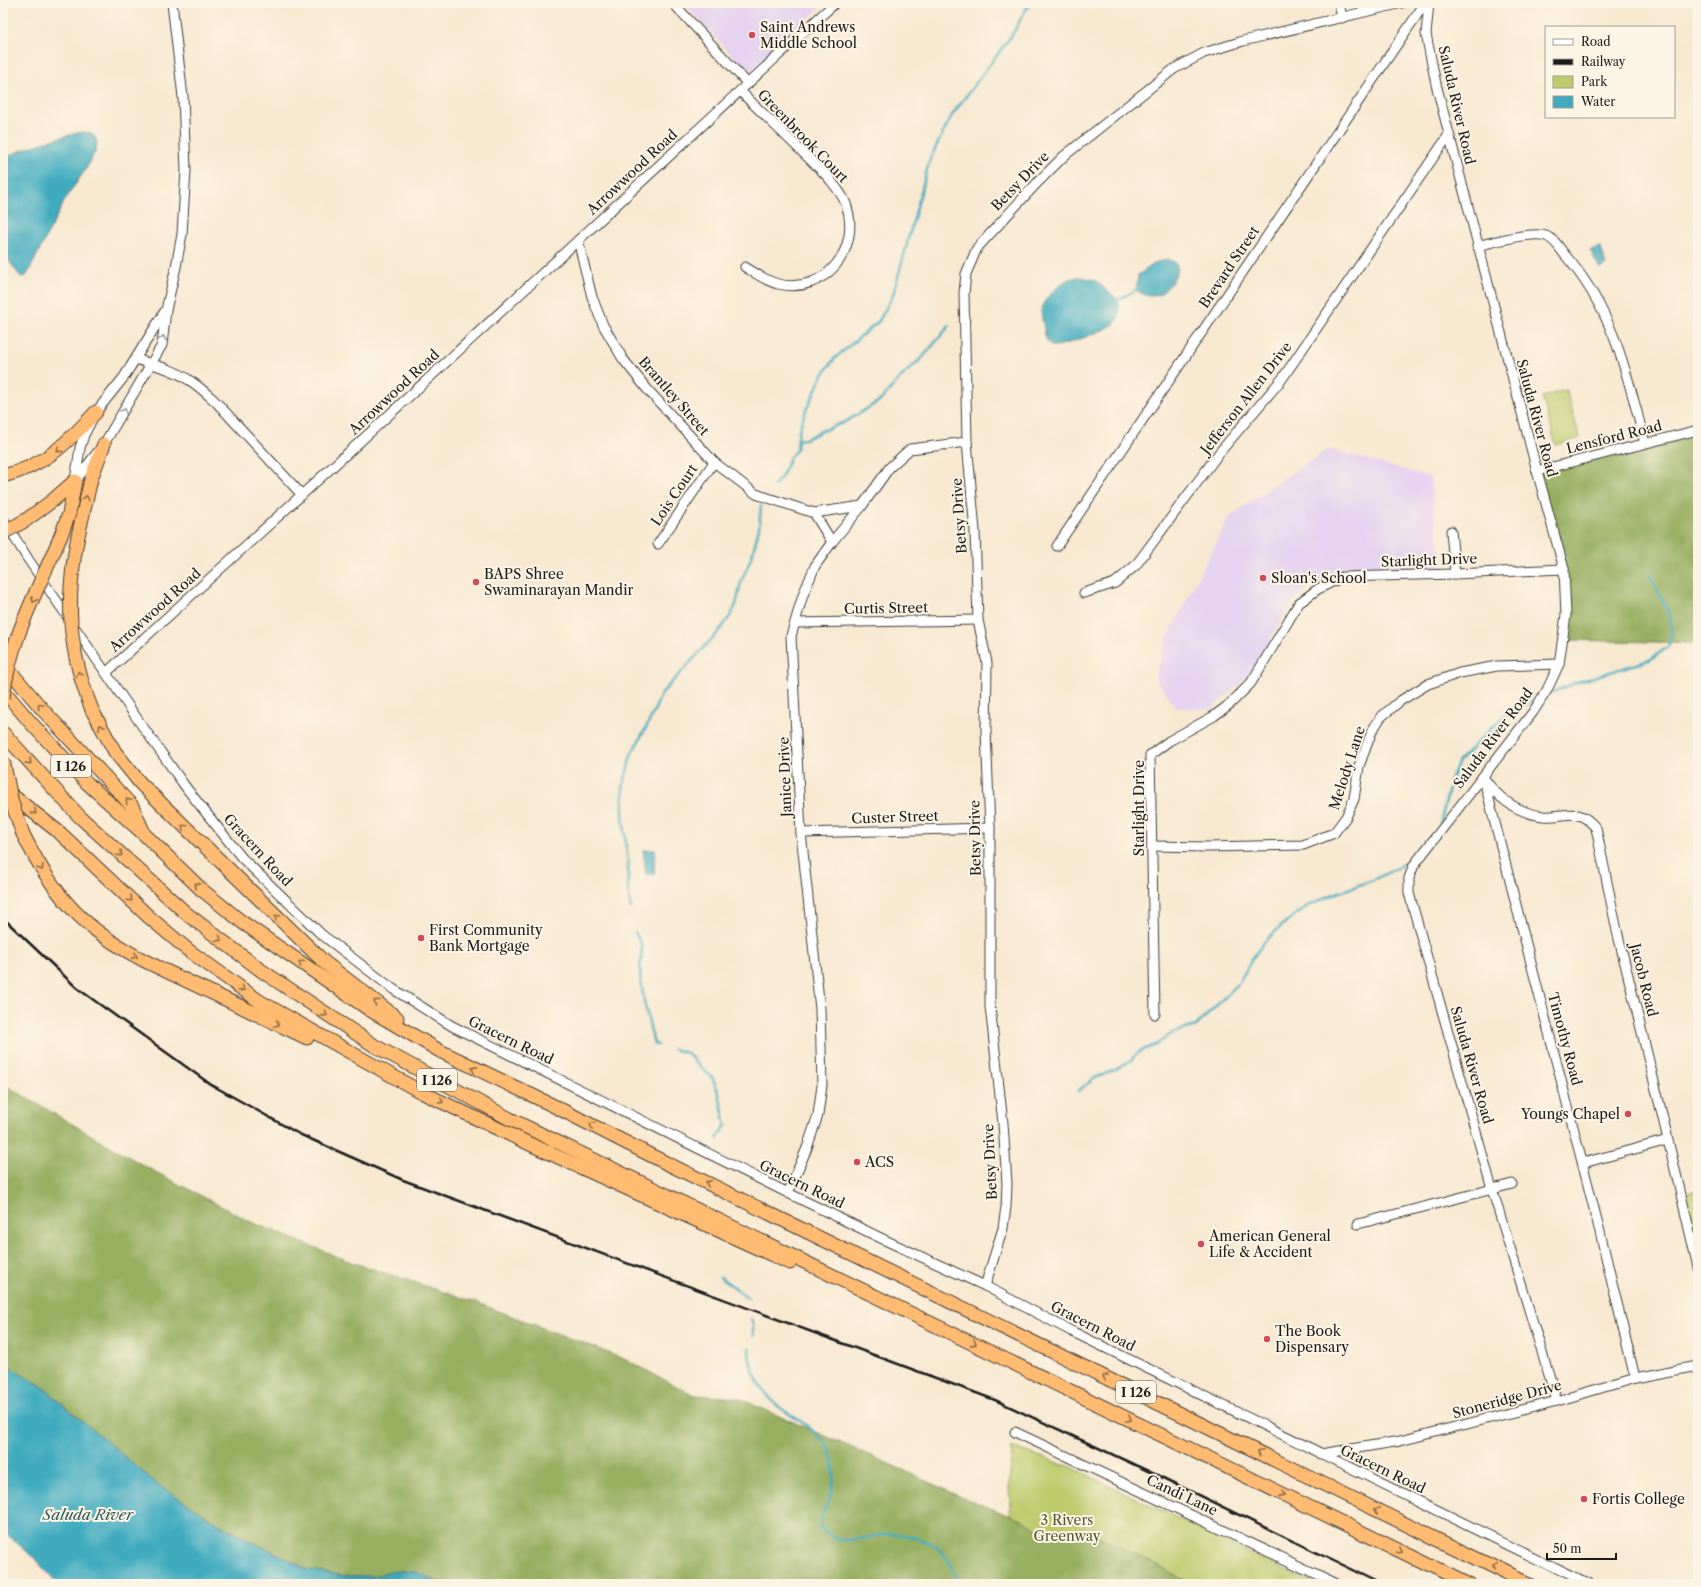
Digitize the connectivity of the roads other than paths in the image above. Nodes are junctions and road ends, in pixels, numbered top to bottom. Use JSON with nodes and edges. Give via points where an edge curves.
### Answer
{"nodes":[{"id":1,"x":172,"y":3,"type":"edge"},
{"id":2,"x":673,"y":3,"type":"edge"},
{"id":3,"x":834,"y":3,"type":"edge"},
{"id":4,"x":1339,"y":3,"type":"edge"},
{"id":5,"x":1402,"y":3,"type":"edge"},
{"id":6,"x":1425,"y":3,"type":"edge"},
{"id":7,"x":1429,"y":3,"type":"edge"},
{"id":8,"x":1342,"y":18,"type":"junction"},
{"id":9,"x":748,"y":84,"type":"junction"},
{"id":10,"x":740,"y":91,"type":"junction"},
{"id":11,"x":1448,"y":136,"type":"junction"},
{"id":12,"x":578,"y":240,"type":"junction"},
{"id":13,"x":1477,"y":246,"type":"junction"},
{"id":14,"x":745,"y":267,"type":"dead end"},
{"id":15,"x":166,"y":310,"type":"junction"},
{"id":16,"x":136,"y":359,"type":"junction"},
{"id":17,"x":152,"y":364,"type":"junction"},
{"id":18,"x":96,"y":412,"type":"junction"},
{"id":19,"x":1698,"y":430,"type":"edge"},
{"id":20,"x":967,"y":442,"type":"junction"},
{"id":21,"x":1645,"y":443,"type":"junction"},
{"id":22,"x":104,"y":444,"type":"junction"},
{"id":23,"x":714,"y":462,"type":"junction"},
{"id":24,"x":1537,"y":471,"type":"junction"},
{"id":25,"x":3,"y":476,"type":"edge"},
{"id":26,"x":75,"y":481,"type":"junction"},
{"id":27,"x":302,"y":495,"type":"junction"},
{"id":28,"x":862,"y":506,"type":"junction"},
{"id":29,"x":814,"y":513,"type":"junction"},
{"id":30,"x":3,"y":519,"type":"edge"},
{"id":31,"x":1451,"y":531,"type":"dead end"},
{"id":32,"x":3,"y":533,"type":"edge"},
{"id":33,"x":832,"y":542,"type":"junction"},
{"id":34,"x":658,"y":544,"type":"dead end"},
{"id":35,"x":1057,"y":546,"type":"dead end"},
{"id":36,"x":1564,"y":569,"type":"junction"},
{"id":37,"x":1455,"y":574,"type":"junction"},
{"id":38,"x":1084,"y":593,"type":"dead end"},
{"id":39,"x":978,"y":620,"type":"junction"},
{"id":40,"x":795,"y":623,"type":"junction"},
{"id":41,"x":3,"y":662,"type":"edge"},
{"id":42,"x":1559,"y":664,"type":"junction"},
{"id":43,"x":107,"y":672,"type":"junction"},
{"id":44,"x":3,"y":690,"type":"edge"},
{"id":45,"x":3,"y":698,"type":"edge"},
{"id":46,"x":3,"y":733,"type":"edge"},
{"id":47,"x":3,"y":760,"type":"edge"},
{"id":48,"x":1482,"y":776,"type":"junction"},
{"id":49,"x":3,"y":788,"type":"edge"},
{"id":50,"x":990,"y":828,"type":"junction"},
{"id":51,"x":801,"y":833,"type":"junction"},
{"id":52,"x":146,"y":836,"type":"junction"},
{"id":53,"x":1152,"y":846,"type":"junction"},
{"id":54,"x":1155,"y":1014,"type":"dead end"},
{"id":55,"x":440,"y":1051,"type":"junction"},
{"id":56,"x":421,"y":1092,"type":"junction"},
{"id":57,"x":1668,"y":1140,"type":"junction"},
{"id":58,"x":1583,"y":1163,"type":"junction"},
{"id":59,"x":1512,"y":1184,"type":"dead end"},
{"id":60,"x":1492,"y":1189,"type":"junction"},
{"id":61,"x":788,"y":1193,"type":"junction"},
{"id":62,"x":1358,"y":1224,"type":"dead end"},
{"id":63,"x":1698,"y":1267,"type":"edge"},
{"id":64,"x":985,"y":1286,"type":"junction"},
{"id":65,"x":939,"y":1326,"type":"junction"},
{"id":66,"x":1698,"y":1366,"type":"edge"},
{"id":67,"x":1635,"y":1378,"type":"junction"},
{"id":68,"x":1557,"y":1401,"type":"junction"},
{"id":69,"x":1015,"y":1432,"type":"dead end"},
{"id":70,"x":1321,"y":1454,"type":"junction"},
{"id":71,"x":1337,"y":1584,"type":"edge"},
{"id":72,"x":1468,"y":1584,"type":"edge"},
{"id":73,"x":1528,"y":1584,"type":"edge"},
{"id":74,"x":1588,"y":1584,"type":"edge"}],
"edges":[{"from":1,"to":15,"type":"street","via":[[183,96],[186,170],[182,234]]},
{"from":2,"to":9,"type":"street"},
{"from":3,"to":9,"type":"street","name":"Arrowwood Road"},
{"from":4,"to":8,"type":"street"},
{"from":5,"to":8,"type":"street","name":"Betsy Drive"},
{"from":6,"to":35,"type":"street","name":"Brevard Street"},
{"from":7,"to":11,"type":"street","name":"Saluda River Road","via":[[1426,34]]},
{"from":8,"to":20,"type":"street","name":"Betsy Drive","via":[[1243,41],[1204,53],[1174,69],[1064,156],[977,248],[966,274],[964,292]]},
{"from":9,"to":10,"type":"street","name":"Arrowwood Road"},
{"from":10,"to":12,"type":"street","name":"Arrowwood Road"},
{"from":10,"to":14,"type":"street","name":"Greenbrook Court","via":[[827,176],[839,191],[849,219],[849,236],[835,267],[824,277],[809,284],[777,284]]},
{"from":11,"to":13,"type":"street","name":"Saluda River Road"},
{"from":11,"to":38,"type":"street","name":"Jefferson Allen Drive","via":[[1282,379],[1219,453],[1136,565],[1115,583]]},
{"from":12,"to":23,"type":"street","name":"Brantley Street","via":[[592,297],[603,325],[623,359],[646,389]]},
{"from":12,"to":27,"type":"street","name":"Arrowwood Road"},
{"from":13,"to":21,"type":"street","via":[[1538,235],[1557,243],[1597,298],[1614,335]]},
{"from":13,"to":24,"type":"street","name":"Saluda River Road"},
{"from":15,"to":16,"type":"street"},
{"from":17,"to":15,"type":"street","one_way":true,"via":[[162,345]]},
{"from":16,"to":17,"type":"street"},
{"from":16,"to":18,"type":"street"},
{"from":22,"to":17,"type":"street","one_way":true},
{"from":17,"to":27,"type":"street","via":[[189,379],[211,398]]},
{"from":18,"to":25,"type":"highway","one_way":true,"via":[[46,460]]},
{"from":18,"to":26,"type":"street","via":[[84,434]]},
{"from":19,"to":21,"type":"street","name":"Lensford Road"},
{"from":20,"to":28,"type":"street","name":"Janice Drive","via":[[910,449],[890,467]]},
{"from":20,"to":39,"type":"street","name":"Betsy Drive","via":[[975,531]]},
{"from":21,"to":24,"type":"street","name":"Lensford Road"},
{"from":22,"to":26,"type":"street"},
{"from":55,"to":22,"type":"highway","one_way":true,"bridge":true,"via":[[324,962],[175,819],[126,768],[107,739],[92,710],[77,666],[71,630],[70,591],[73,560],[91,479]]},
{"from":23,"to":29,"type":"street","name":"Brantley Street","via":[[756,494]]},
{"from":23,"to":34,"type":"street","name":"Lois Court"},
{"from":24,"to":36,"type":"street","name":"Saluda River Road"},
{"from":26,"to":32,"type":"highway","bridge":true,"via":[[26,520]]},
{"from":26,"to":45,"type":"highway","one_way":true,"bridge":true,"via":[[69,514],[15,646],[6,675]]},
{"from":27,"to":43,"type":"street","name":"Arrowwood Road"},
{"from":28,"to":29,"type":"street","name":"Brantley Street"},
{"from":28,"to":33,"type":"street","name":"Janice Drive"},
{"from":29,"to":33,"type":"street"},
{"from":30,"to":43,"type":"street","name":"Arrowwood Road"},
{"from":31,"to":37,"type":"street"},
{"from":33,"to":40,"type":"street","name":"Janice Drive","via":[[815,566]]},
{"from":36,"to":37,"type":"street","name":"Starlight Drive"},
{"from":36,"to":42,"type":"street","name":"Saluda River Road","via":[[1566,616]]},
{"from":37,"to":53,"type":"street","name":"Starlight Drive","via":[[1342,577],[1318,588],[1299,602],[1251,683],[1214,716],[1169,741],[1150,755]]},
{"from":39,"to":40,"type":"street","name":"Curtis Street"},
{"from":39,"to":50,"type":"street","name":"Betsy Drive","via":[[987,663],[986,731]]},
{"from":40,"to":51,"type":"street","name":"Janice Drive","via":[[791,636]]},
{"from":52,"to":41,"type":"highway","one_way":true,"via":[[132,806],[43,710]]},
{"from":42,"to":48,"type":"street","name":"Saluda River Road","via":[[1533,712]]},
{"from":42,"to":53,"type":"street","name":"Melody Lane","via":[[1497,666],[1460,673],[1428,684],[1400,701],[1381,717],[1372,731],[1360,766],[1354,799],[1346,817],[1334,833],[1303,845]]},
{"from":43,"to":61,"type":"street","name":"Gracern Road","via":[[187,789],[242,858],[321,934],[359,964],[452,1026]]},
{"from":44,"to":52,"type":"highway","number":"I 126","via":[[31,724],[87,783]]},
{"from":46,"to":65,"type":"highway","number":"I 126","one_way":true,"via":[[80,817],[187,914],[262,971],[375,1046],[510,1119]]},
{"from":47,"to":56,"type":"highway","one_way":true,"bridge":true,"via":[[12,803],[23,834],[42,870],[83,920],[110,941],[164,971]]},
{"from":48,"to":57,"type":"street","name":"Jacob Road","via":[[1495,794],[1526,813],[1544,816],[1576,814],[1588,818],[1596,828]]},
{"from":48,"to":58,"type":"street","name":"Timothy Road"},
{"from":48,"to":60,"type":"street","name":"Saluda River Road","via":[[1414,865],[1409,878],[1409,893]]},
{"from":49,"to":56,"type":"highway","one_way":true,"via":[[60,833],[149,917],[209,966],[258,1001]]},
{"from":50,"to":51,"type":"street","name":"Custer Street"},
{"from":50,"to":64,"type":"street","name":"Betsy Drive","via":[[990,1006],[1007,1184],[1003,1228]]},
{"from":51,"to":61,"type":"street","name":"Janice Drive","via":[[820,1009],[822,1085],[818,1115]]},
{"from":55,"to":52,"type":"highway","number":"I 126","one_way":true,"via":[[363,1006],[242,922],[202,890]]},
{"from":53,"to":54,"type":"street","name":"Starlight Drive"},
{"from":73,"to":55,"type":"highway","number":"I 126","one_way":true},
{"from":56,"to":65,"type":"highway","one_way":true,"via":[[766,1253]]},
{"from":57,"to":58,"type":"street"},
{"from":57,"to":63,"type":"street","name":"Jacob Road"},
{"from":58,"to":67,"type":"street","name":"Timothy Road"},
{"from":59,"to":60,"type":"street"},
{"from":60,"to":62,"type":"street"},
{"from":60,"to":68,"type":"street","name":"Saluda River Road"},
{"from":61,"to":64,"type":"street","name":"Gracern Road"},
{"from":64,"to":70,"type":"street","name":"Gracern Road"},
{"from":65,"to":72,"type":"highway","number":"I 126","one_way":true},
{"from":66,"to":67,"type":"street","name":"Stoneridge Drive"},
{"from":67,"to":68,"type":"street","name":"Stoneridge Drive"},
{"from":68,"to":70,"type":"street","name":"Stoneridge Drive","via":[[1400,1441]]},
{"from":69,"to":71,"type":"street","name":"Candi Lane"},
{"from":70,"to":74,"type":"street","name":"Gracern Road"}]}
